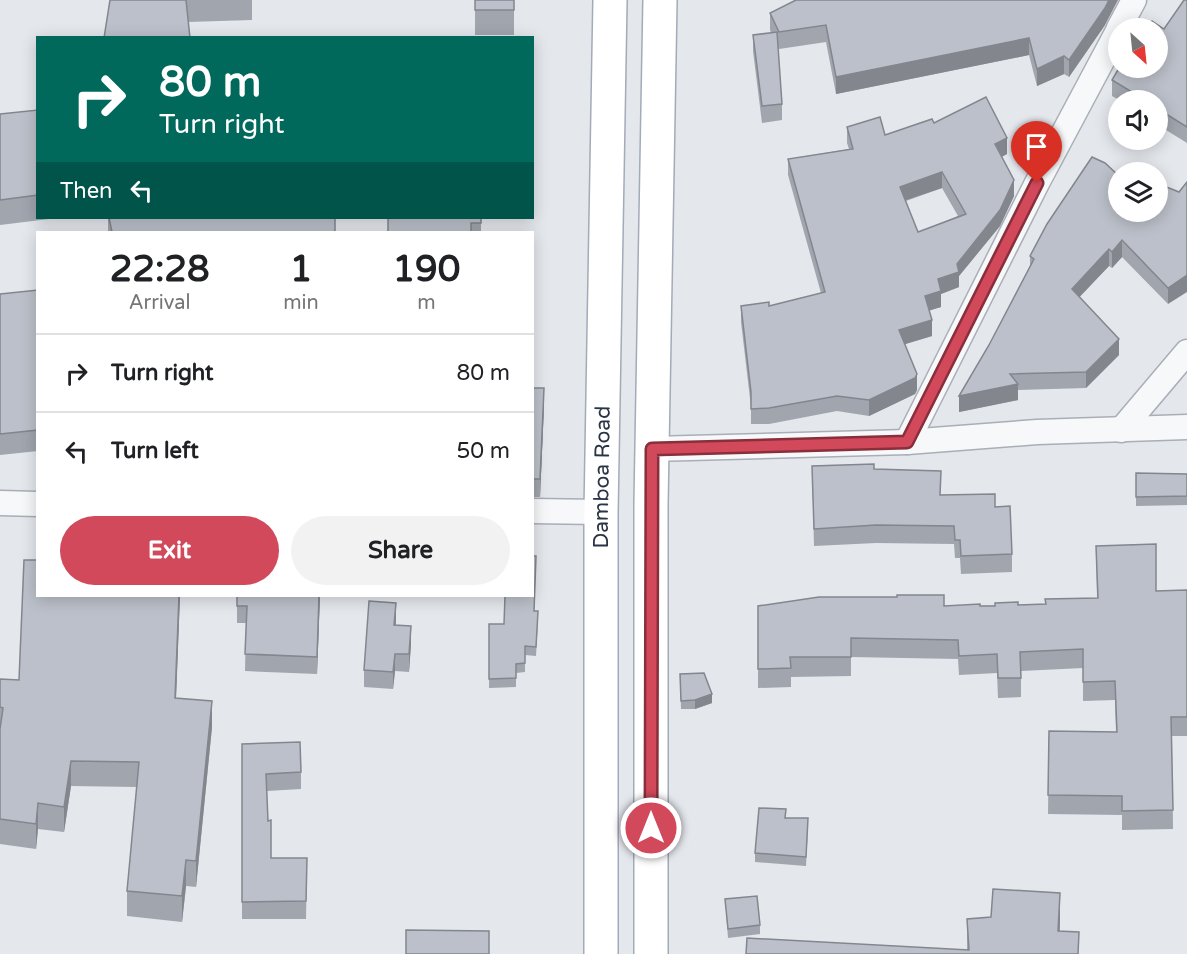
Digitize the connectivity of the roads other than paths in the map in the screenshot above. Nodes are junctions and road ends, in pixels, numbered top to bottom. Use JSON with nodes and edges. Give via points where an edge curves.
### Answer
{"nodes":[{"id":1,"x":610,"y":0,"type":"edge"},
{"id":2,"x":660,"y":0,"type":"edge"},
{"id":3,"x":1134,"y":0,"type":"edge"},
{"id":4,"x":1125,"y":18,"type":"edge"},
{"id":5,"x":1108,"y":50,"type":"edge"},
{"id":6,"x":1187,"y":352,"type":"edge"},
{"id":7,"x":1187,"y":427,"type":"edge"},
{"id":8,"x":1121,"y":430,"type":"junction"},
{"id":9,"x":907,"y":442,"type":"junction"},
{"id":10,"x":652,"y":449,"type":"junction"},
{"id":11,"x":0,"y":503,"type":"edge"},
{"id":12,"x":36,"y":504,"type":"edge"},
{"id":13,"x":534,"y":511,"type":"edge"},
{"id":14,"x":601,"y":513,"type":"junction"},
{"id":15,"x":601,"y":954,"type":"edge"},
{"id":16,"x":651,"y":954,"type":"edge"}],
"edges":[{"from":1,"to":14,"type":"main road","name":"Damboa Road"},
{"from":2,"to":10,"type":"main road"},
{"from":3,"to":4,"type":"street"},
{"from":5,"to":9,"type":"street"},
{"from":6,"to":8,"type":"street"},
{"from":7,"to":8,"type":"street"},
{"from":8,"to":9,"type":"street"},
{"from":9,"to":10,"type":"street"},
{"from":10,"to":16,"type":"main road"},
{"from":11,"to":12,"type":"street"},
{"from":13,"to":14,"type":"street"},
{"from":14,"to":15,"type":"main road","name":"Damboa Road"}]}
